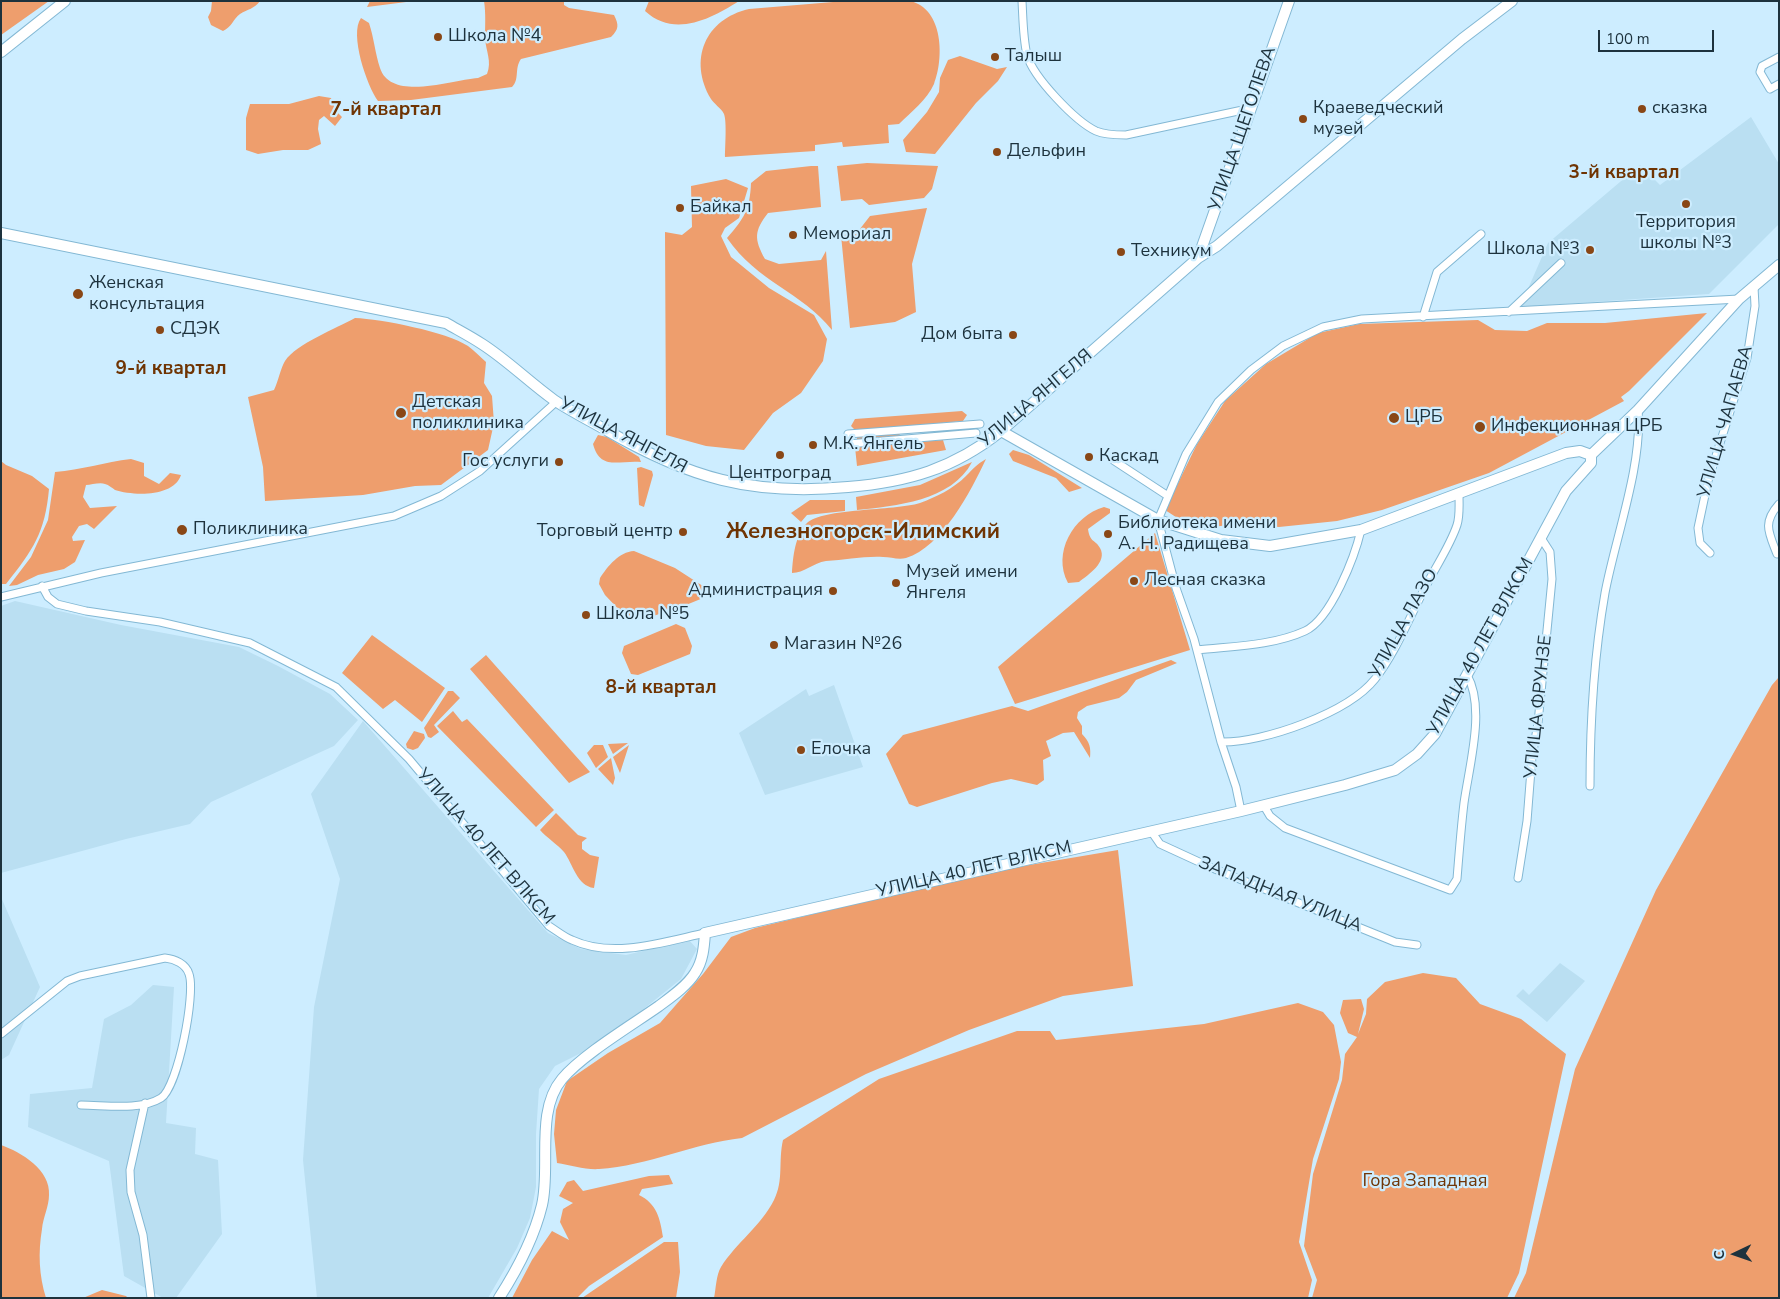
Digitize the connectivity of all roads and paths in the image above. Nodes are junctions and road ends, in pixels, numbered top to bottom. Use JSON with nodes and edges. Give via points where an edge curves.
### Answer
{"nodes":[{"id":1,"x":65,"y":1,"type":"edge"},
{"id":2,"x":1022,"y":1,"type":"edge"},
{"id":3,"x":1289,"y":1,"type":"edge"},
{"id":4,"x":1512,"y":1,"type":"edge"},
{"id":5,"x":1,"y":52,"type":"edge"},
{"id":6,"x":1779,"y":57,"type":"edge"},
{"id":7,"x":1779,"y":84,"type":"edge"},
{"id":8,"x":1252,"y":108,"type":"junction"},
{"id":9,"x":1,"y":233,"type":"edge"},
{"id":10,"x":1481,"y":234,"type":"dead end"},
{"id":11,"x":1198,"y":258,"type":"junction"},
{"id":12,"x":1561,"y":263,"type":"dead end"},
{"id":13,"x":1779,"y":265,"type":"edge"},
{"id":14,"x":1754,"y":287,"type":"junction"},
{"id":15,"x":1740,"y":299,"type":"junction"},
{"id":16,"x":1509,"y":312,"type":"junction"},
{"id":17,"x":1423,"y":317,"type":"junction"},
{"id":18,"x":556,"y":402,"type":"junction"},
{"id":19,"x":1638,"y":410,"type":"junction"},
{"id":20,"x":980,"y":424,"type":"dead end"},
{"id":21,"x":1001,"y":431,"type":"junction"},
{"id":22,"x":976,"y":433,"type":"dead end"},
{"id":23,"x":848,"y":434,"type":"dead end"},
{"id":24,"x":848,"y":444,"type":"dead end"},
{"id":25,"x":1591,"y":455,"type":"junction"},
{"id":26,"x":1114,"y":460,"type":"dead end"},
{"id":27,"x":1460,"y":495,"type":"junction"},
{"id":28,"x":1168,"y":496,"type":"junction"},
{"id":29,"x":1779,"y":504,"type":"edge"},
{"id":30,"x":1158,"y":520,"type":"junction"},
{"id":31,"x":1361,"y":530,"type":"junction"},
{"id":32,"x":1542,"y":538,"type":"junction"},
{"id":33,"x":1710,"y":553,"type":"dead end"},
{"id":34,"x":1777,"y":554,"type":"dead end"},
{"id":35,"x":42,"y":586,"type":"junction"},
{"id":36,"x":2,"y":596,"type":"edge"},
{"id":37,"x":1197,"y":650,"type":"junction"},
{"id":38,"x":1467,"y":675,"type":"junction"},
{"id":39,"x":1221,"y":742,"type":"junction"},
{"id":40,"x":1590,"y":786,"type":"dead end"},
{"id":41,"x":1264,"y":806,"type":"junction"},
{"id":42,"x":1240,"y":811,"type":"junction"},
{"id":43,"x":1151,"y":831,"type":"junction"},
{"id":44,"x":1518,"y":878,"type":"dead end"},
{"id":45,"x":705,"y":933,"type":"junction"},
{"id":46,"x":1417,"y":945,"type":"dead end"},
{"id":47,"x":1,"y":1034,"type":"edge"},
{"id":48,"x":145,"y":1103,"type":"junction"},
{"id":49,"x":81,"y":1105,"type":"dead end"},
{"id":50,"x":151,"y":1298,"type":"edge"},
{"id":51,"x":499,"y":1298,"type":"edge"}],
"edges":[{"from":1,"to":5,"type":"street"},
{"from":2,"to":8,"type":"street","via":[[1027,54],[1036,73],[1063,104],[1095,130],[1111,135],[1126,134]]},
{"from":3,"to":8,"type":"street","name":"УЛИЦА ЩЕГОЛЕВА"},
{"from":4,"to":11,"type":"street","name":"УЛИЦА ЯНГЕЛЯ","via":[[1462,38],[1217,246]]},
{"from":6,"to":7,"type":"street","via":[[1762,66],[1760,72],[1770,89]]},
{"from":8,"to":11,"type":"street","name":"УЛИЦА ЩЕГОЛЕВА"},
{"from":9,"to":18,"type":"street","name":"УЛИЦА ЯНГЕЛЯ","via":[[446,323],[483,344]]},
{"from":10,"to":17,"type":"street","via":[[1437,272]]},
{"from":11,"to":21,"type":"street","name":"УЛИЦА ЯНГЕЛЯ"},
{"from":12,"to":16,"type":"street"},
{"from":13,"to":14,"type":"street","name":"УЛИЦА 40 ЛЕТ ВЛКСМ"},
{"from":14,"to":15,"type":"street","name":"УЛИЦА 40 ЛЕТ ВЛКСМ"},
{"from":14,"to":33,"type":"street","name":"УЛИЦА ЧАПАЕВА","via":[[1755,306],[1747,358],[1708,481],[1698,528],[1700,543]]},
{"from":15,"to":16,"type":"street"},
{"from":15,"to":19,"type":"street","name":"УЛИЦА 40 ЛЕТ ВЛКСМ"},
{"from":16,"to":17,"type":"street"},
{"from":17,"to":28,"type":"street","via":[[1362,319],[1323,327],[1283,346],[1251,370],[1218,402],[1186,454]]},
{"from":18,"to":21,"type":"street","name":"УЛИЦА ЯНГЕЛЯ","via":[[679,468],[711,479],[773,489],[852,487],[927,474],[984,445]]},
{"from":18,"to":35,"type":"street","via":[[480,471],[441,496],[394,516]]},
{"from":19,"to":25,"type":"street","name":"УЛИЦА 40 ЛЕТ ВЛКСМ"},
{"from":19,"to":40,"type":"street","via":[[1640,427],[1632,474],[1605,594],[1592,712]]},
{"from":20,"to":23,"type":"street"},
{"from":21,"to":30,"type":"street"},
{"from":22,"to":24,"type":"street"},
{"from":25,"to":27,"type":"street","via":[[1580,452],[1566,454]]},
{"from":25,"to":32,"type":"street","name":"УЛИЦА 40 ЛЕТ ВЛКСМ","via":[[1591,464],[1566,491]]},
{"from":26,"to":28,"type":"street"},
{"from":27,"to":31,"type":"street"},
{"from":27,"to":39,"type":"street","name":"УЛИЦА ЛАЗО","via":[[1457,525],[1402,634],[1376,678],[1363,692],[1283,732],[1238,742]]},
{"from":28,"to":30,"type":"street"},
{"from":29,"to":34,"type":"street","via":[[1771,513],[1767,528]]},
{"from":30,"to":31,"type":"street","via":[[1221,540],[1270,546]]},
{"from":30,"to":37,"type":"street"},
{"from":31,"to":37,"type":"street","via":[[1357,551],[1344,581],[1318,621],[1307,631],[1272,641]]},
{"from":32,"to":38,"type":"street","name":"УЛИЦА 40 ЛЕТ ВЛКСМ"},
{"from":32,"to":44,"type":"street","name":"УЛИЦА ФРУНЗЕ","via":[[1550,552],[1552,579],[1527,821]]},
{"from":35,"to":36,"type":"street"},
{"from":35,"to":45,"type":"street","name":"УЛИЦА 40 ЛЕТ ВЛКСМ","via":[[48,597],[58,604],[160,622],[250,643],[336,687],[409,759],[549,926],[572,940],[613,949]]},
{"from":37,"to":39,"type":"street"},
{"from":38,"to":41,"type":"street","name":"УЛИЦА 40 ЛЕТ ВЛКСМ","via":[[1435,734],[1417,754],[1395,770]]},
{"from":38,"to":41,"type":"street","via":[[1476,702],[1457,879],[1450,890],[1284,828]]},
{"from":39,"to":42,"type":"street","via":[[1236,786]]},
{"from":41,"to":42,"type":"street","name":"УЛИЦА 40 ЛЕТ ВЛКСМ"},
{"from":42,"to":43,"type":"street","name":"УЛИЦА 40 ЛЕТ ВЛКСМ"},
{"from":43,"to":45,"type":"street","name":"УЛИЦА 40 ЛЕТ ВЛКСМ"},
{"from":43,"to":46,"type":"street","name":"ЗАПАДНАЯ УЛИЦА","via":[[1160,844],[1210,867],[1395,942]]},
{"from":45,"to":51,"type":"street","via":[[702,957],[695,974],[673,996],[582,1061],[561,1080],[552,1098],[546,1125],[542,1204],[513,1276]]},
{"from":47,"to":48,"type":"street","via":[[67,981],[172,958],[189,972],[191,985],[184,1038],[175,1077],[163,1097]]},
{"from":48,"to":49,"type":"street"},
{"from":48,"to":50,"type":"street","via":[[130,1170],[131,1192],[142,1235]]}]}
